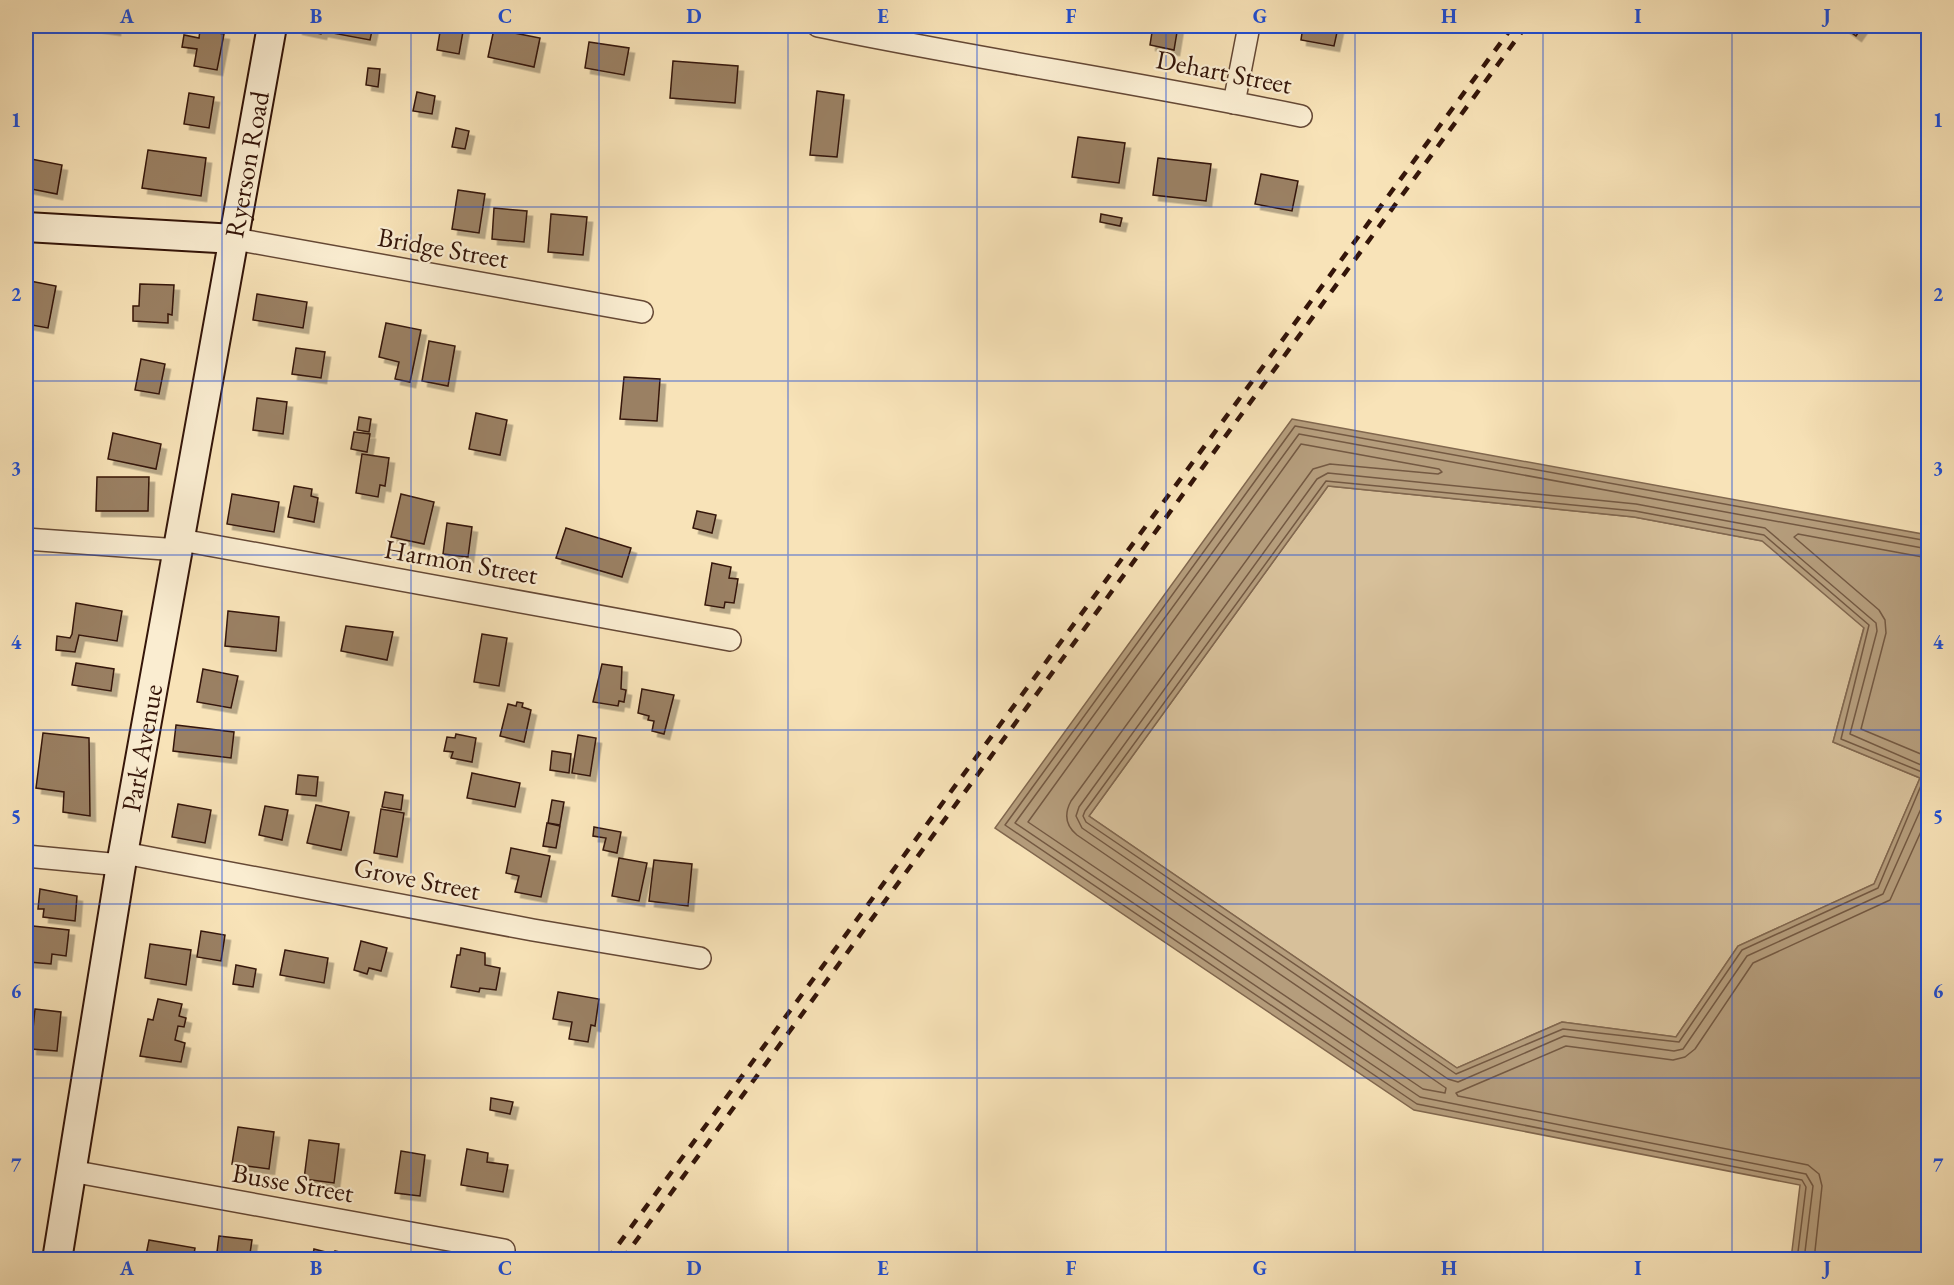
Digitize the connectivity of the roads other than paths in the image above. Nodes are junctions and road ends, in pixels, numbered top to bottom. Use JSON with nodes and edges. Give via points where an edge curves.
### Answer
{"nodes":[{"id":1,"x":272,"y":26,"type":"edge"},
{"id":2,"x":818,"y":26,"type":"edge"},
{"id":3,"x":1249,"y":26,"type":"edge"},
{"id":4,"x":1234,"y":102,"type":"junction"},
{"id":5,"x":1301,"y":116,"type":"dead end"},
{"id":6,"x":26,"y":227,"type":"edge"},
{"id":7,"x":235,"y":239,"type":"junction"},
{"id":8,"x":642,"y":312,"type":"dead end"},
{"id":9,"x":26,"y":539,"type":"edge"},
{"id":10,"x":180,"y":545,"type":"junction"},
{"id":11,"x":730,"y":640,"type":"dead end"},
{"id":12,"x":26,"y":856,"type":"edge"},
{"id":13,"x":122,"y":859,"type":"junction"},
{"id":14,"x":700,"y":958,"type":"dead end"},
{"id":15,"x":71,"y":1171,"type":"junction"},
{"id":16,"x":504,"y":1250,"type":"dead end"},
{"id":17,"x":57,"y":1260,"type":"edge"}],
"edges":[{"from":1,"to":7,"type":"street","name":"Ryerson Road"},
{"from":2,"to":4,"type":"street","name":"Dehart Street"},
{"from":3,"to":4,"type":"street"},
{"from":4,"to":5,"type":"street","name":"Dehart Street"},
{"from":6,"to":7,"type":"street","name":"Ryerson Road"},
{"from":7,"to":8,"type":"street","name":"Bridge Street"},
{"from":7,"to":10,"type":"street","name":"Park Avenue"},
{"from":9,"to":10,"type":"street","name":"Harmon Street"},
{"from":10,"to":11,"type":"street","name":"Harmon Street"},
{"from":10,"to":13,"type":"street","name":"Park Avenue"},
{"from":12,"to":13,"type":"street","name":"Grove Street"},
{"from":13,"to":14,"type":"street","name":"Grove Street"},
{"from":13,"to":15,"type":"street","name":"Park Avenue"},
{"from":15,"to":16,"type":"street","name":"Busse Street"},
{"from":15,"to":17,"type":"street","name":"Park Avenue"}]}
